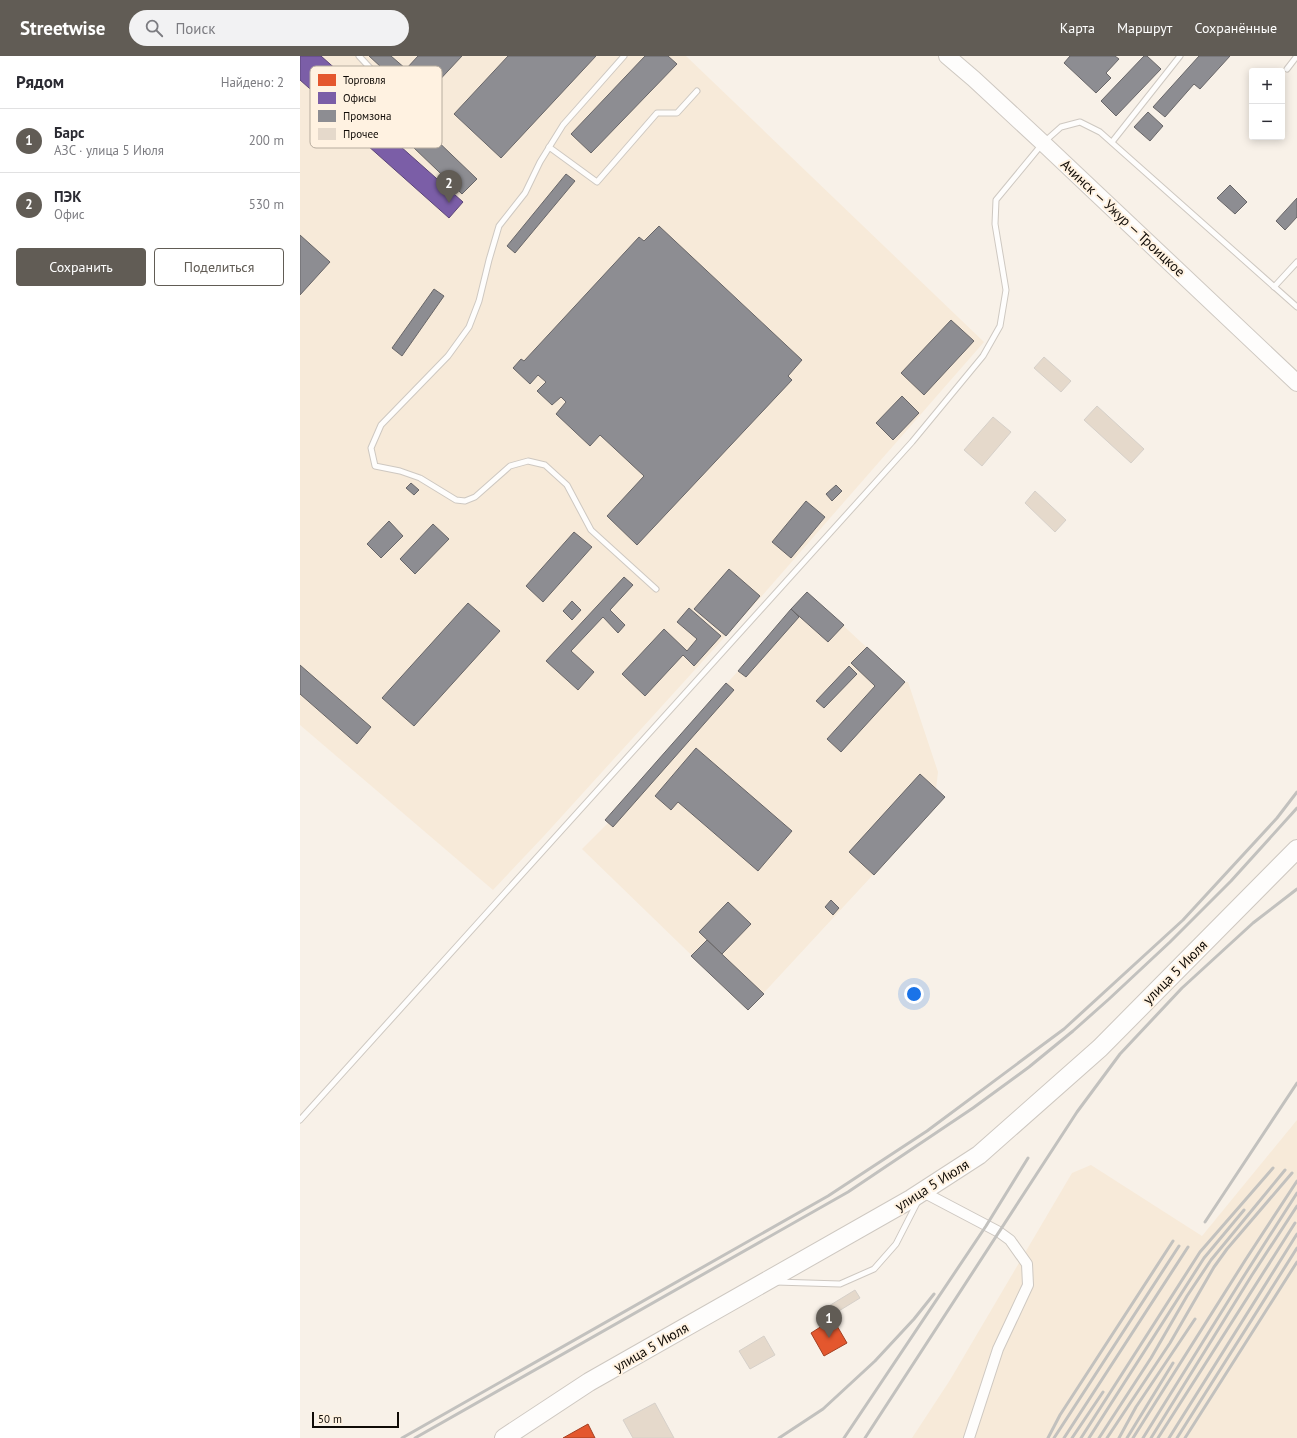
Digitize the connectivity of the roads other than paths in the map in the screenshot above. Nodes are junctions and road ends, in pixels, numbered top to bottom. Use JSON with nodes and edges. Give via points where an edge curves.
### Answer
{"nodes":[{"id":1,"x":359,"y":56,"type":"edge"},
{"id":2,"x":624,"y":56,"type":"edge"},
{"id":3,"x":947,"y":56,"type":"edge"},
{"id":4,"x":1180,"y":56,"type":"edge"},
{"id":5,"x":1297,"y":56,"type":"edge"},
{"id":6,"x":368,"y":66,"type":"edge"},
{"id":7,"x":1287,"y":69,"type":"dead end"},
{"id":8,"x":697,"y":91,"type":"dead end"},
{"id":9,"x":1112,"y":142,"type":"junction"},
{"id":10,"x":1043,"y":143,"type":"junction"},
{"id":11,"x":549,"y":147,"type":"junction"},
{"id":12,"x":1297,"y":262,"type":"edge"},
{"id":13,"x":1274,"y":287,"type":"junction"},
{"id":14,"x":1297,"y":307,"type":"edge"},
{"id":15,"x":1297,"y":383,"type":"edge"},
{"id":16,"x":656,"y":589,"type":"dead end"},
{"id":17,"x":1297,"y":849,"type":"edge"},
{"id":18,"x":300,"y":1120,"type":"edge"},
{"id":19,"x":923,"y":1192,"type":"junction"},
{"id":20,"x":766,"y":1282,"type":"junction"},
{"id":21,"x":508,"y":1437,"type":"edge"},
{"id":22,"x":969,"y":1438,"type":"edge"}],
"edges":[{"from":1,"to":6,"type":"lane"},
{"from":2,"to":11,"type":"lane","via":[[562,125]]},
{"from":3,"to":10,"type":"main road","name":"Ачинск — Ужур — Троицкое"},
{"from":4,"to":9,"type":"lane"},
{"from":5,"to":7,"type":"lane"},
{"from":8,"to":11,"type":"lane","via":[[677,113],[657,113],[597,182]]},
{"from":9,"to":10,"type":"lane","via":[[1100,132],[1080,122],[1061,128]]},
{"from":9,"to":13,"type":"lane"},
{"from":10,"to":15,"type":"main road","name":"Ачинск — Ужур — Троицкое"},
{"from":10,"to":18,"type":"lane","via":[[996,200],[995,224],[1006,290],[1000,326],[983,356],[912,442]]},
{"from":11,"to":16,"type":"lane","via":[[525,193],[499,226],[470,326],[448,356],[381,425],[371,448],[375,466],[420,478],[456,500],[465,501],[475,497],[510,466],[528,461],[544,465],[567,485],[591,530]]},
{"from":12,"to":13,"type":"lane"},
{"from":13,"to":14,"type":"lane"},
{"from":17,"to":19,"type":"highway","name":"улица 5 Июля","via":[[1100,1048],[979,1155]]},
{"from":19,"to":20,"type":"highway","name":"улица 5 Июля"},
{"from":19,"to":20,"type":"lane","via":[[896,1244],[874,1269],[840,1284]]},
{"from":19,"to":22,"type":"street","via":[[999,1232],[1010,1240],[1027,1264],[1028,1285],[998,1349]]},
{"from":20,"to":21,"type":"highway","name":"улица 5 Июля","via":[[589,1382]]}]}
